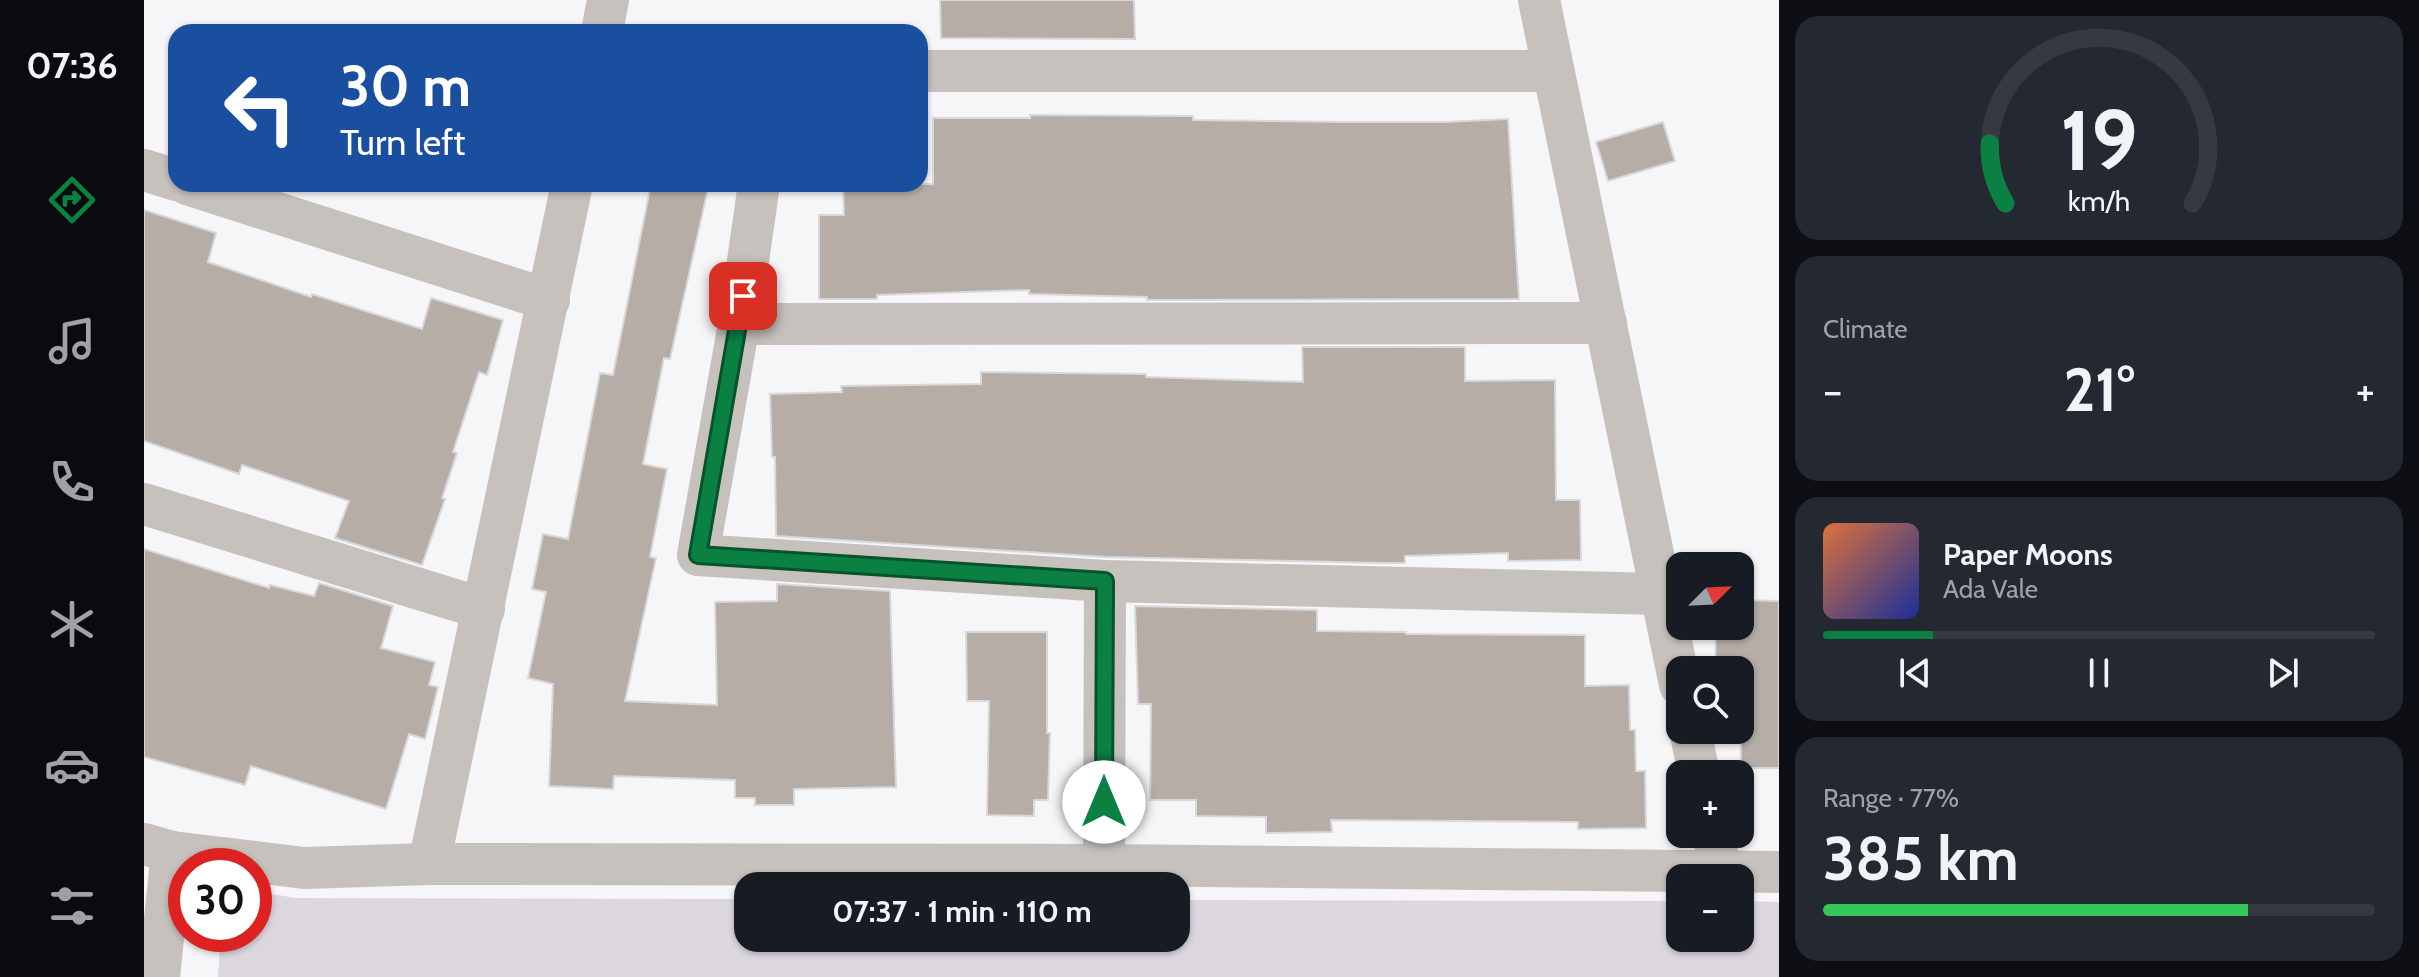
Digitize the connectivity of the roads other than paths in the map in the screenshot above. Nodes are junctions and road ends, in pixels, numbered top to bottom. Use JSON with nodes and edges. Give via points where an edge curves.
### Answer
{"nodes":[{"id":1,"x":608,"y":0,"type":"edge"},
{"id":2,"x":1539,"y":0,"type":"edge"},
{"id":3,"x":604,"y":24,"type":"edge"},
{"id":4,"x":928,"y":71,"type":"edge"},
{"id":5,"x":1553,"y":71,"type":"junction"},
{"id":6,"x":144,"y":170,"type":"edge"},
{"id":7,"x":168,"y":178,"type":"edge"},
{"id":8,"x":212,"y":192,"type":"edge"},
{"id":9,"x":570,"y":192,"type":"edge"},
{"id":10,"x":758,"y":192,"type":"edge"},
{"id":11,"x":549,"y":300,"type":"junction"},
{"id":12,"x":1606,"y":323,"type":"junction"},
{"id":13,"x":739,"y":324,"type":"junction"},
{"id":14,"x":144,"y":504,"type":"edge"},
{"id":15,"x":1105,"y":581,"type":"junction"},
{"id":16,"x":1660,"y":594,"type":"junction"},
{"id":17,"x":484,"y":609,"type":"junction"},
{"id":18,"x":1674,"y":656,"type":"edge"},
{"id":19,"x":158,"y":848,"type":"edge"},
{"id":20,"x":1717,"y":853,"type":"edge"},
{"id":21,"x":429,"y":864,"type":"junction"},
{"id":22,"x":1104,"y":865,"type":"junction"},
{"id":23,"x":1779,"y":872,"type":"edge"},
{"id":24,"x":159,"y":977,"type":"edge"}],
"edges":[{"from":1,"to":3,"type":"street"},
{"from":2,"to":5,"type":"street"},
{"from":4,"to":5,"type":"street"},
{"from":5,"to":12,"type":"street"},
{"from":6,"to":7,"type":"street"},
{"from":8,"to":11,"type":"street"},
{"from":9,"to":11,"type":"street"},
{"from":10,"to":13,"type":"street"},
{"from":11,"to":17,"type":"street"},
{"from":12,"to":13,"type":"street"},
{"from":12,"to":16,"type":"street"},
{"from":13,"to":15,"type":"street","via":[[698,555]]},
{"from":14,"to":17,"type":"street"},
{"from":15,"to":16,"type":"street"},
{"from":15,"to":22,"type":"street"},
{"from":16,"to":18,"type":"street"},
{"from":17,"to":21,"type":"street"},
{"from":19,"to":21,"type":"street","via":[[304,868]]},
{"from":19,"to":24,"type":"street"},
{"from":20,"to":22,"type":"street"},
{"from":20,"to":23,"type":"street"},
{"from":21,"to":22,"type":"street"}]}
